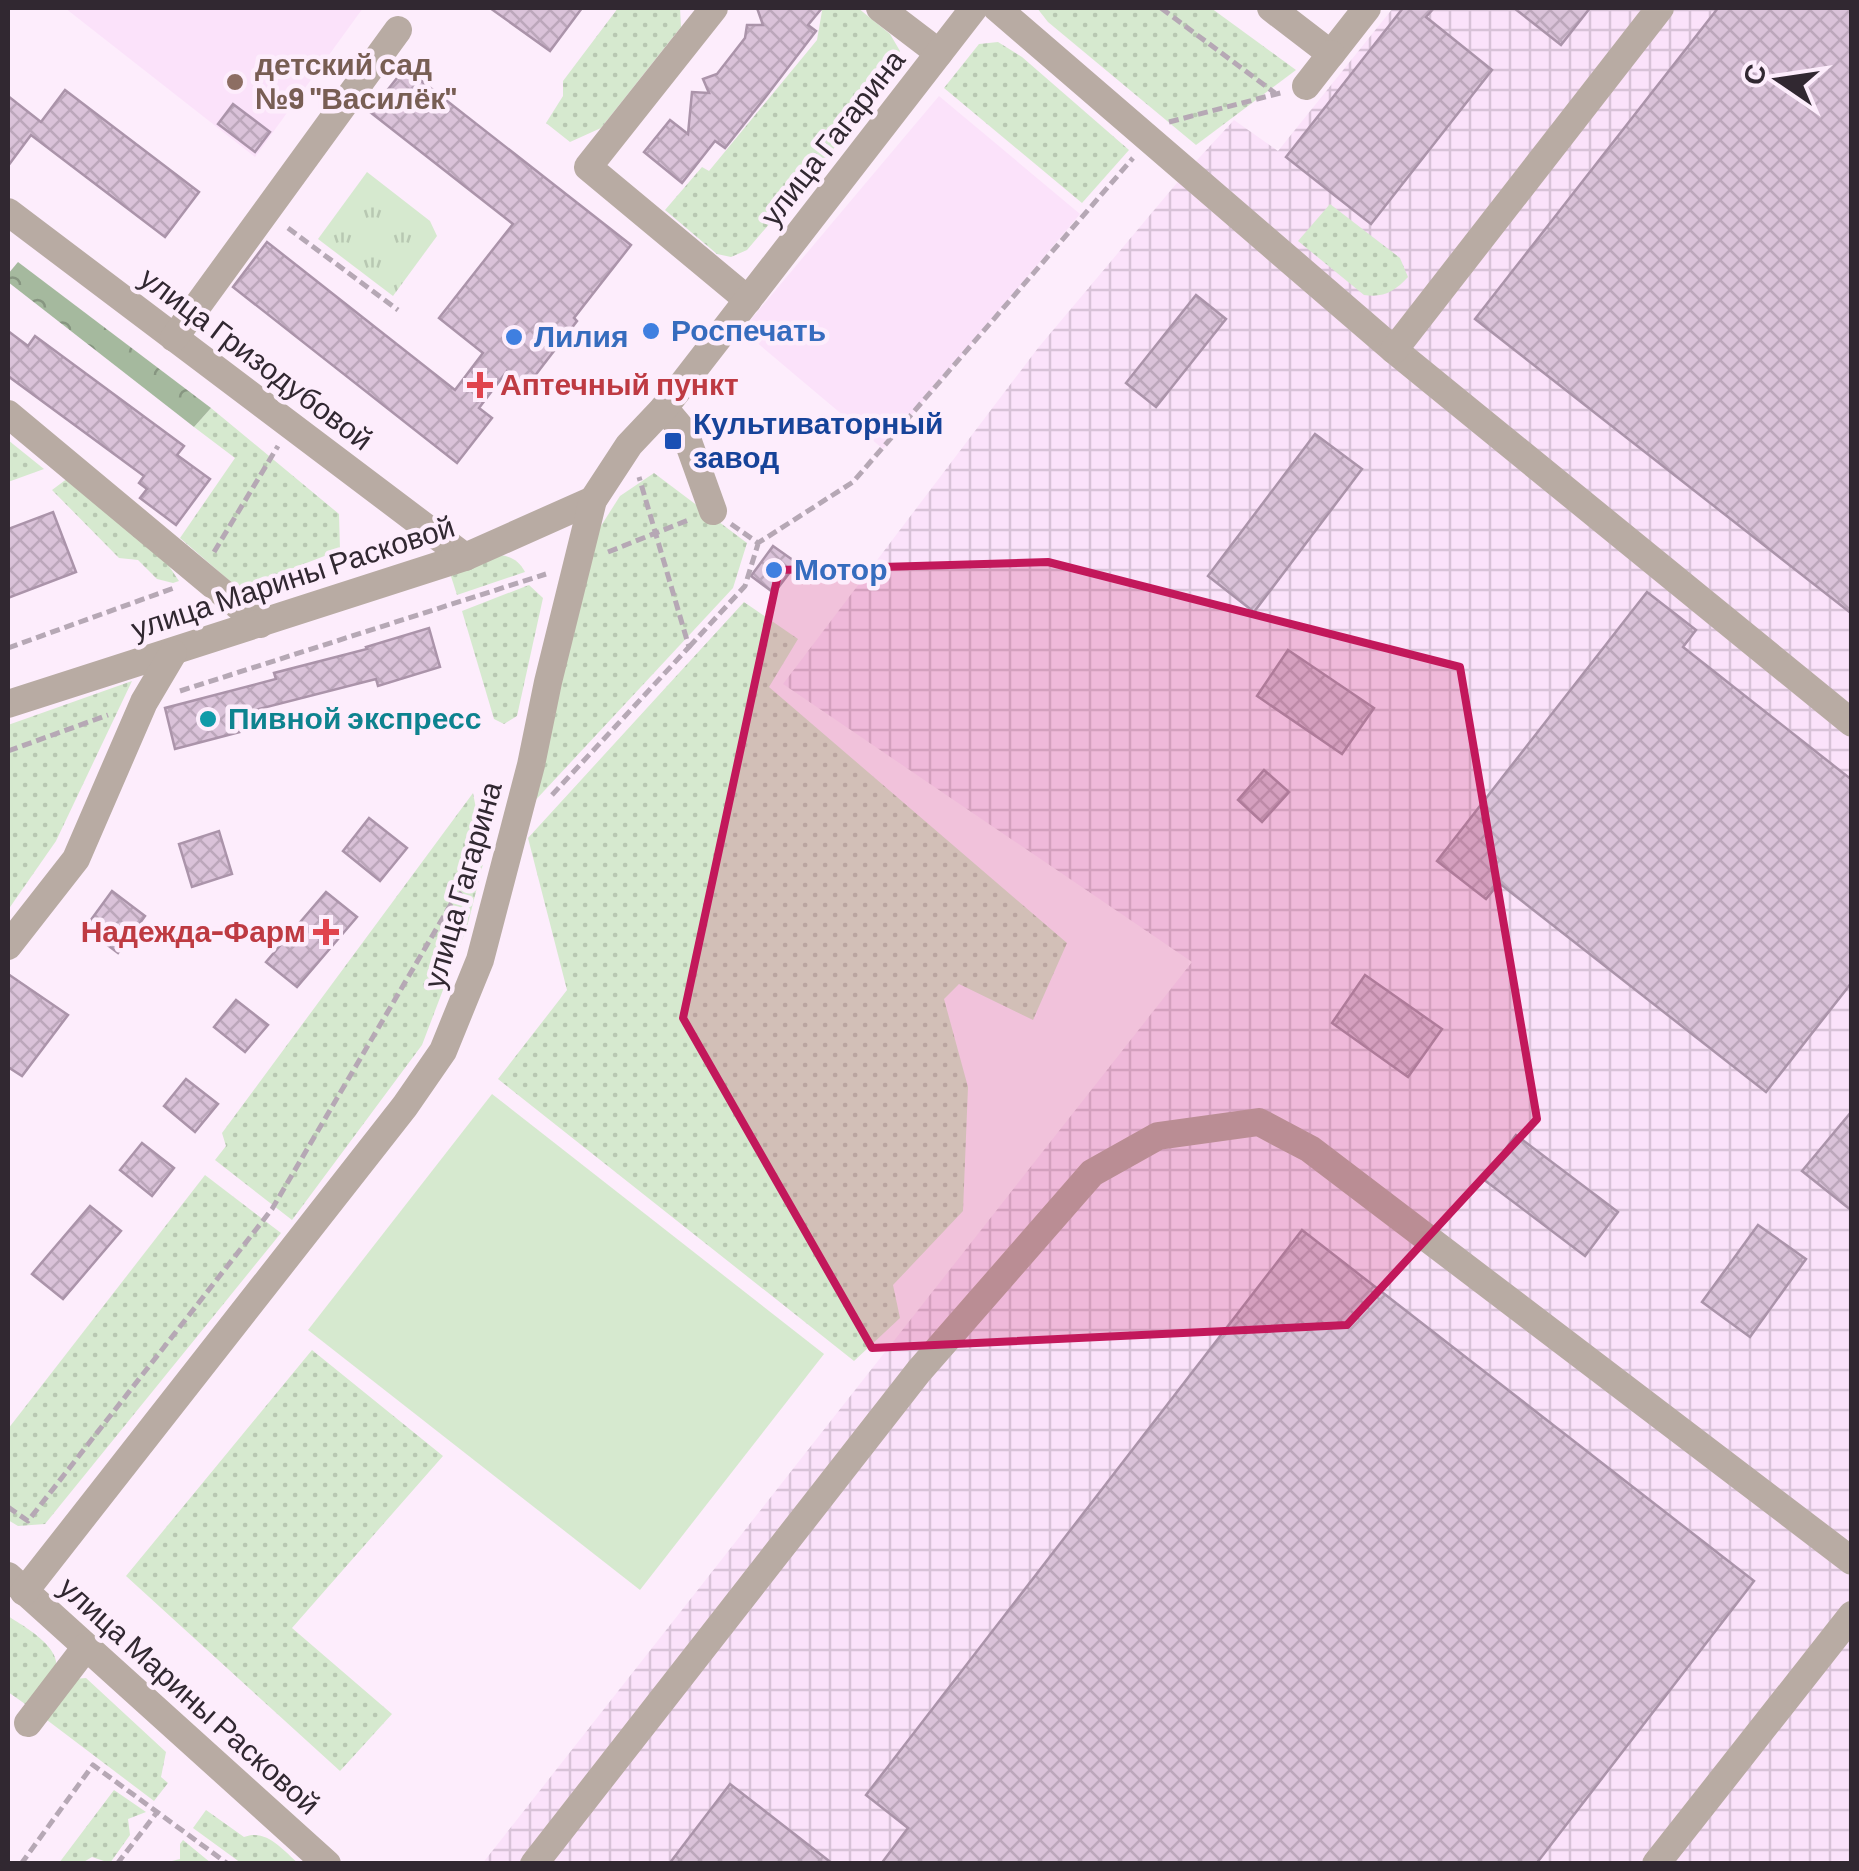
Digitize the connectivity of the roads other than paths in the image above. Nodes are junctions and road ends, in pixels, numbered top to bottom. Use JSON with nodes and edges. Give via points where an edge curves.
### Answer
{"nodes":[{"id":1,"x":880,"y":8,"type":"edge"},
{"id":2,"x":974,"y":8,"type":"edge"},
{"id":3,"x":998,"y":8,"type":"edge"},
{"id":4,"x":1272,"y":8,"type":"edge"},
{"id":5,"x":1367,"y":8,"type":"edge"},
{"id":6,"x":1660,"y":8,"type":"edge"},
{"id":7,"x":706,"y":10,"type":"edge"},
{"id":8,"x":398,"y":30,"type":"dead end"},
{"id":9,"x":939,"y":53,"type":"junction"},
{"id":10,"x":1332,"y":54,"type":"junction"},
{"id":11,"x":1306,"y":86,"type":"road end"},
{"id":12,"x":8,"y":212,"type":"edge"},
{"id":13,"x":748,"y":300,"type":"junction"},
{"id":14,"x":174,"y":338,"type":"junction"},
{"id":15,"x":1394,"y":350,"type":"junction"},
{"id":16,"x":664,"y":408,"type":"junction"},
{"id":17,"x":8,"y":414,"type":"edge"},
{"id":18,"x":593,"y":500,"type":"junction"},
{"id":19,"x":712,"y":511,"type":"road end"},
{"id":20,"x":465,"y":558,"type":"junction"},
{"id":21,"x":260,"y":624,"type":"junction"},
{"id":22,"x":172,"y":652,"type":"junction"},
{"id":23,"x":8,"y":704,"type":"edge"},
{"id":24,"x":1852,"y":723,"type":"edge"},
{"id":25,"x":8,"y":946,"type":"edge"},
{"id":26,"x":1852,"y":1561,"type":"edge"},
{"id":27,"x":16,"y":1584,"type":"edge"},
{"id":28,"x":1852,"y":1616,"type":"edge"},
{"id":29,"x":86,"y":1647,"type":"junction"},
{"id":30,"x":28,"y":1723,"type":"dead end"},
{"id":31,"x":327,"y":1864,"type":"edge"},
{"id":32,"x":534,"y":1864,"type":"edge"},
{"id":33,"x":1656,"y":1864,"type":"edge"}],
"edges":[{"from":1,"to":9,"type":"street"},
{"from":2,"to":9,"type":"street","name":"улица Гагарина"},
{"from":3,"to":15,"type":"street"},
{"from":4,"to":10,"type":"street"},
{"from":5,"to":10,"type":"street"},
{"from":6,"to":15,"type":"street"},
{"from":7,"to":13,"type":"street","via":[[588,167]]},
{"from":8,"to":14,"type":"street"},
{"from":9,"to":13,"type":"street","name":"улица Гагарина"},
{"from":10,"to":11,"type":"street"},
{"from":12,"to":14,"type":"street","name":"улица Гризодубовой"},
{"from":13,"to":16,"type":"street","name":"улица Гагарина"},
{"from":14,"to":20,"type":"street","name":"улица Гризодубовой"},
{"from":15,"to":24,"type":"street"},
{"from":16,"to":18,"type":"street","name":"улица Гагарина","via":[[629,445]]},
{"from":16,"to":19,"type":"street","via":[[685,432]]},
{"from":17,"to":21,"type":"street"},
{"from":18,"to":20,"type":"street","name":"улица Марины Расковой"},
{"from":18,"to":27,"type":"street","name":"улица Гагарина","via":[[480,960],[444,1051]]},
{"from":20,"to":21,"type":"street","name":"улица Марины Расковой"},
{"from":21,"to":22,"type":"street","name":"улица Марины Расковой"},
{"from":22,"to":23,"type":"street","name":"улица Марины Расковой"},
{"from":22,"to":25,"type":"street","via":[[76,860]]},
{"from":26,"to":32,"type":"street","via":[[1310,1149],[1259,1122],[1158,1136],[1092,1172],[919,1371]]},
{"from":27,"to":29,"type":"street","name":"улица Марины Расковой"},
{"from":28,"to":33,"type":"street"},
{"from":29,"to":30,"type":"street"},
{"from":29,"to":31,"type":"street","name":"улица Марины Расковой"}]}
